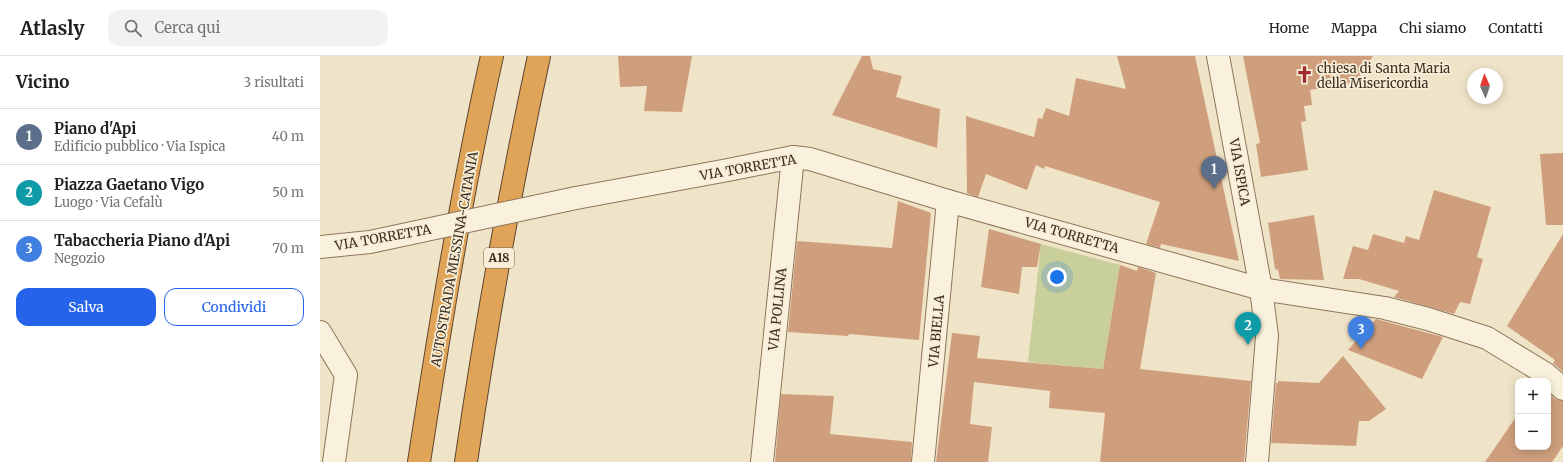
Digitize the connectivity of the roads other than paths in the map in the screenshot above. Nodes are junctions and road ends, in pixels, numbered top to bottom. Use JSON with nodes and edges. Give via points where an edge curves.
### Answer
{"nodes":[{"id":1,"x":492,"y":56,"type":"edge"},
{"id":2,"x":539,"y":56,"type":"edge"},
{"id":3,"x":1218,"y":56,"type":"edge"},
{"id":4,"x":792,"y":157,"type":"junction"},
{"id":5,"x":948,"y":201,"type":"junction"},
{"id":6,"x":320,"y":247,"type":"edge"},
{"id":7,"x":1261,"y":289,"type":"junction"},
{"id":8,"x":320,"y":332,"type":"edge"},
{"id":9,"x":1563,"y":390,"type":"edge"},
{"id":10,"x":334,"y":462,"type":"edge"},
{"id":11,"x":419,"y":462,"type":"edge"},
{"id":12,"x":466,"y":462,"type":"edge"},
{"id":13,"x":762,"y":462,"type":"edge"},
{"id":14,"x":923,"y":462,"type":"edge"},
{"id":15,"x":1257,"y":462,"type":"edge"}],
"edges":[{"from":1,"to":11,"type":"highway","name":"AUTOSTRADA MESSINA-CATANIA","via":[[453,258]]},
{"from":2,"to":12,"type":"highway","number":"A18","via":[[498,264]]},
{"from":3,"to":7,"type":"street","name":"VIA ISPICA"},
{"from":4,"to":5,"type":"street","name":"VIA TORRETTA","via":[[810,158]]},
{"from":4,"to":6,"type":"street","name":"VIA TORRETTA","bridge":true,"via":[[576,198],[370,242]]},
{"from":4,"to":13,"type":"street","name":"VIA POLLINA"},
{"from":5,"to":7,"type":"street","name":"VIA TORRETTA"},
{"from":5,"to":14,"type":"street","name":"VIA BIELLA"},
{"from":7,"to":9,"type":"street","name":"VIA TORRETTA","via":[[1385,308],[1487,338],[1546,374]]},
{"from":7,"to":15,"type":"street","name":"VIA ISPICA","via":[[1267,336]]},
{"from":8,"to":10,"type":"street","via":[[346,375]]}]}
